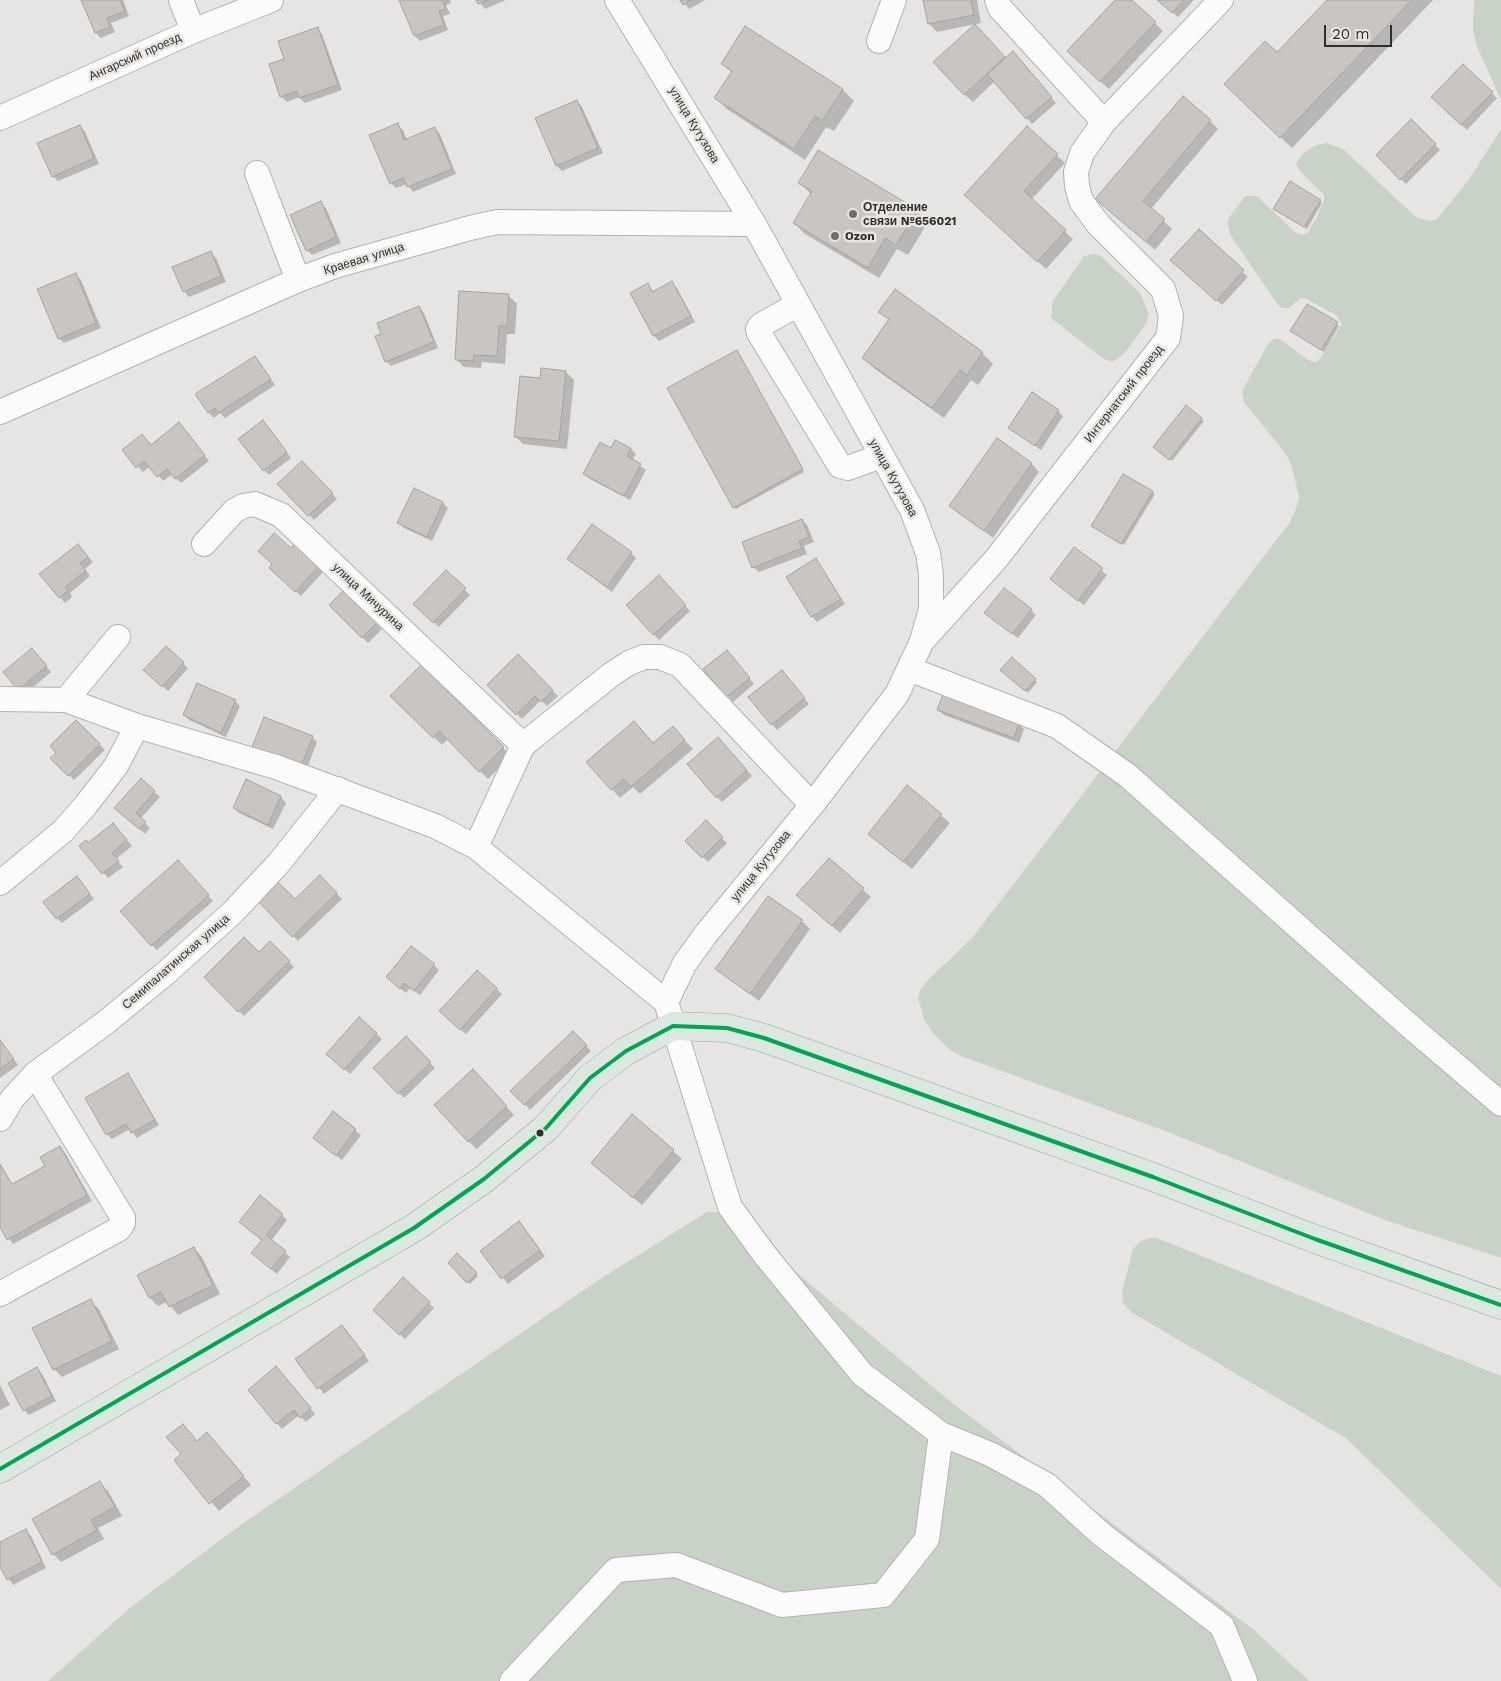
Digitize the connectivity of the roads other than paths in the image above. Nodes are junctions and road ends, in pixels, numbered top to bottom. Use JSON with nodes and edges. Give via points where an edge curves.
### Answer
{"nodes":[{"id":1,"x":181,"y":0,"type":"edge"},
{"id":2,"x":272,"y":0,"type":"edge"},
{"id":3,"x":618,"y":0,"type":"edge"},
{"id":4,"x":894,"y":0,"type":"edge"},
{"id":5,"x":998,"y":0,"type":"edge"},
{"id":6,"x":1221,"y":0,"type":"edge"},
{"id":7,"x":193,"y":31,"type":"junction"},
{"id":8,"x":879,"y":41,"type":"dead end"},
{"id":9,"x":0,"y":118,"type":"edge"},
{"id":10,"x":1104,"y":122,"type":"junction"},
{"id":11,"x":257,"y":173,"type":"dead end"},
{"id":12,"x":754,"y":224,"type":"junction"},
{"id":13,"x":298,"y":280,"type":"junction"},
{"id":14,"x":797,"y":305,"type":"junction"},
{"id":15,"x":0,"y":412,"type":"edge"},
{"id":16,"x":881,"y":456,"type":"junction"},
{"id":17,"x":204,"y":544,"type":"dead end"},
{"id":18,"x":118,"y":637,"type":"dead end"},
{"id":19,"x":922,"y":641,"type":"junction"},
{"id":20,"x":909,"y":669,"type":"junction"},
{"id":21,"x":0,"y":699,"type":"edge"},
{"id":22,"x":66,"y":700,"type":"junction"},
{"id":23,"x":137,"y":726,"type":"junction"},
{"id":24,"x":523,"y":745,"type":"junction"},
{"id":25,"x":338,"y":789,"type":"junction"},
{"id":26,"x":812,"y":805,"type":"junction"},
{"id":27,"x":476,"y":847,"type":"junction"},
{"id":28,"x":0,"y":883,"type":"edge"},
{"id":29,"x":669,"y":1014,"type":"junction"},
{"id":30,"x":35,"y":1074,"type":"junction"},
{"id":31,"x":1501,"y":1104,"type":"edge"},
{"id":32,"x":0,"y":1119,"type":"edge"},
{"id":33,"x":0,"y":1294,"type":"edge"},
{"id":34,"x":1501,"y":1305,"type":"edge"},
{"id":35,"x":941,"y":1434,"type":"junction"},
{"id":36,"x":0,"y":1469,"type":"edge"},
{"id":37,"x":512,"y":1681,"type":"edge"},
{"id":38,"x":1245,"y":1681,"type":"edge"}],
"edges":[{"from":1,"to":7,"type":"street"},
{"from":2,"to":7,"type":"street","name":"Ангарский проезд"},
{"from":3,"to":12,"type":"street","name":"улица Кутузова"},
{"from":4,"to":8,"type":"street"},
{"from":5,"to":10,"type":"street","via":[[1000,8]]},
{"from":6,"to":10,"type":"street","name":"Интернатский проезд"},
{"from":7,"to":9,"type":"street","name":"Ангарский проезд"},
{"from":10,"to":19,"type":"street","name":"Интернатский проезд","via":[[1082,154],[1076,172],[1076,186],[1081,201],[1098,224],[1162,289],[1172,316],[1168,338],[996,559]]},
{"from":11,"to":13,"type":"street"},
{"from":12,"to":13,"type":"street","name":"Краевая улица","via":[[497,222]]},
{"from":12,"to":14,"type":"street","name":"улица Кутузова"},
{"from":13,"to":15,"type":"street","name":"Краевая улица"},
{"from":14,"to":16,"type":"street","name":"улица Кутузова"},
{"from":14,"to":16,"type":"street","via":[[761,325],[759,332],[840,466],[848,468]]},
{"from":16,"to":19,"type":"street","name":"улица Кутузова","via":[[912,510],[928,553],[931,609]]},
{"from":17,"to":24,"type":"street","name":"улица Мичурина","via":[[243,506],[255,504],[281,515]]},
{"from":18,"to":22,"type":"street"},
{"from":19,"to":20,"type":"street","name":"улица Кутузова"},
{"from":20,"to":26,"type":"street","name":"улица Кутузова","via":[[881,717]]},
{"from":20,"to":31,"type":"street","via":[[1057,726],[1121,770]]},
{"from":21,"to":22,"type":"street"},
{"from":22,"to":23,"type":"street"},
{"from":23,"to":25,"type":"street"},
{"from":23,"to":28,"type":"street","via":[[116,766],[79,812],[62,831]]},
{"from":24,"to":26,"type":"street","via":[[629,663],[644,657],[660,657],[680,665],[696,679]]},
{"from":24,"to":27,"type":"street"},
{"from":25,"to":27,"type":"street","via":[[435,826]]},
{"from":25,"to":30,"type":"street","name":"Семипалатинская улица","via":[[278,864],[199,945],[104,1023]]},
{"from":26,"to":29,"type":"street","name":"улица Кутузова","via":[[685,963]]},
{"from":27,"to":29,"type":"street"},
{"from":29,"to":34,"type":"main road","via":[[764,1038]]},
{"from":29,"to":35,"type":"street","via":[[730,1207],[862,1374]]},
{"from":29,"to":36,"type":"main road","via":[[590,1078],[546,1128],[484,1179],[414,1228]]},
{"from":30,"to":32,"type":"street","name":"Семипалатинская улица","via":[[12,1098]]},
{"from":30,"to":33,"type":"street","via":[[123,1223],[119,1229]]},
{"from":35,"to":37,"type":"street","via":[[926,1539],[883,1595],[782,1605],[676,1565],[616,1570]]},
{"from":35,"to":38,"type":"street","via":[[990,1454],[1047,1485],[1101,1534],[1222,1626]]}]}
